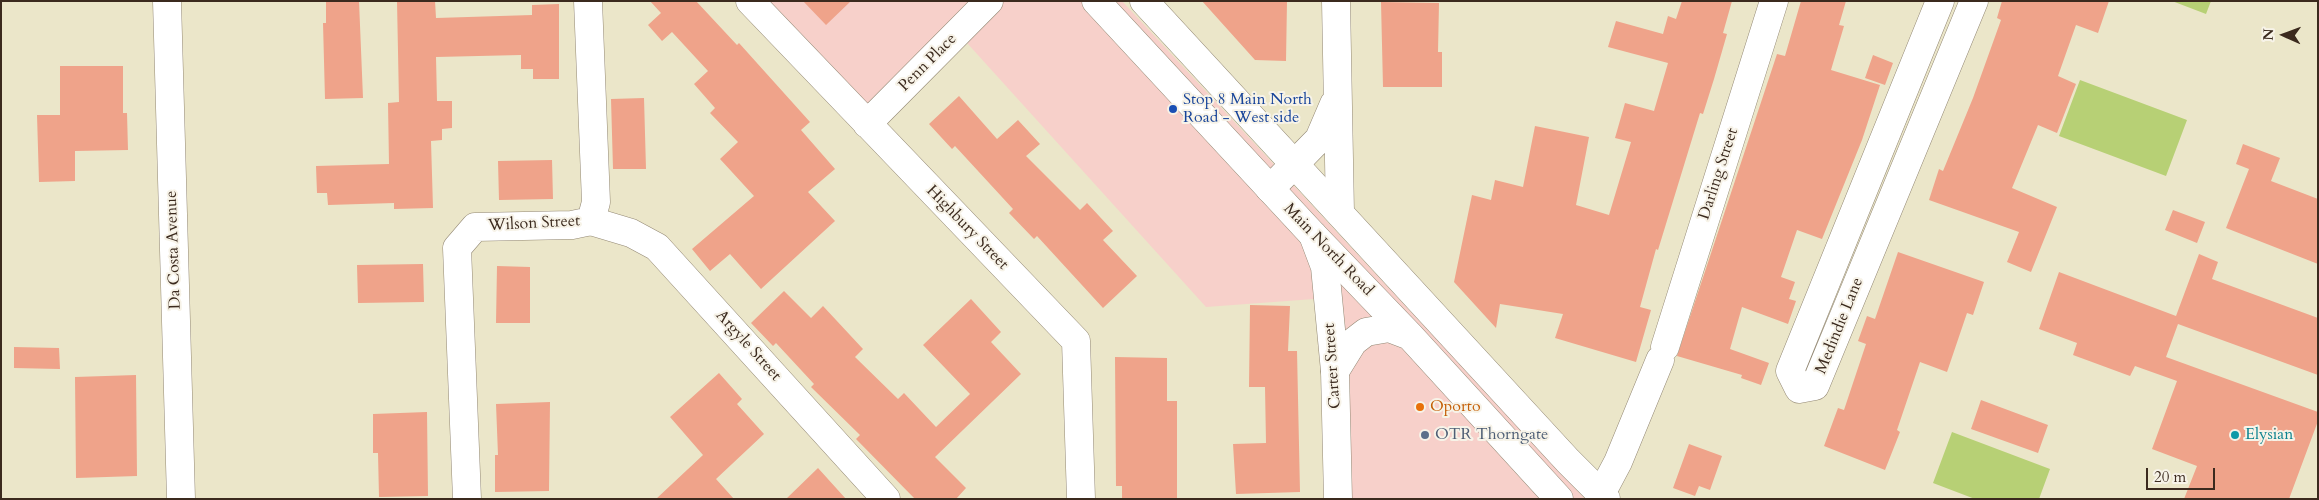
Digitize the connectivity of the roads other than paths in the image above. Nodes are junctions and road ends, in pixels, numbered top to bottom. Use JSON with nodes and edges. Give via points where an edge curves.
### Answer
{"nodes":[{"id":1,"x":167,"y":1,"type":"edge"},
{"id":2,"x":588,"y":1,"type":"edge"},
{"id":3,"x":750,"y":1,"type":"edge"},
{"id":4,"x":989,"y":1,"type":"edge"},
{"id":5,"x":1096,"y":1,"type":"edge"},
{"id":6,"x":1144,"y":1,"type":"edge"},
{"id":7,"x":1336,"y":1,"type":"edge"},
{"id":8,"x":1774,"y":1,"type":"edge"},
{"id":9,"x":1940,"y":1,"type":"edge"},
{"id":10,"x":1974,"y":1,"type":"edge"},
{"id":11,"x":1338,"y":94,"type":"junction"},
{"id":12,"x":867,"y":124,"type":"junction"},
{"id":13,"x":1296,"y":165,"type":"junction"},
{"id":14,"x":1270,"y":189,"type":"junction"},
{"id":15,"x":1340,"y":214,"type":"junction"},
{"id":16,"x":591,"y":221,"type":"junction"},
{"id":17,"x":1313,"y":235,"type":"junction"},
{"id":18,"x":1410,"y":336,"type":"junction"},
{"id":19,"x":1335,"y":371,"type":"junction"},
{"id":20,"x":1602,"y":497,"type":"edge"},
{"id":21,"x":181,"y":499,"type":"edge"},
{"id":22,"x":467,"y":499,"type":"edge"},
{"id":23,"x":886,"y":499,"type":"edge"},
{"id":24,"x":1081,"y":499,"type":"edge"},
{"id":25,"x":1338,"y":499,"type":"edge"},
{"id":26,"x":1559,"y":499,"type":"edge"}],
"edges":[{"from":1,"to":21,"type":"main road","name":"Da Costa Avenue"},
{"from":2,"to":16,"type":"main road","name":"Wilson Street","via":[[596,202]]},
{"from":3,"to":12,"type":"main road","name":"Highbury Street"},
{"from":4,"to":12,"type":"main road","name":"Penn Place"},
{"from":5,"to":14,"type":"main road","name":"Main North Road"},
{"from":6,"to":13,"type":"main road","name":"Main North Road"},
{"from":7,"to":11,"type":"main road"},
{"from":8,"to":20,"type":"main road","name":"Darling Street","via":[[1662,353]]},
{"from":9,"to":10,"type":"main road","name":"Medindie Lane","via":[[1790,371],[1799,389],[1815,386]]},
{"from":11,"to":13,"type":"main road","via":[[1319,139]]},
{"from":11,"to":15,"type":"main road"},
{"from":12,"to":24,"type":"main road","name":"Highbury Street","via":[[1076,341]]},
{"from":13,"to":14,"type":"main road"},
{"from":13,"to":15,"type":"main road","name":"Main North Road"},
{"from":14,"to":17,"type":"main road","name":"Main North Road"},
{"from":15,"to":20,"type":"main road","name":"Main North Road"},
{"from":16,"to":22,"type":"main road","name":"Wilson Street","via":[[572,225],[475,226],[457,248]]},
{"from":16,"to":23,"type":"main road","name":"Argyle Street","via":[[631,233],[657,247]]},
{"from":17,"to":18,"type":"main road","name":"Main North Road"},
{"from":17,"to":19,"type":"main road","name":"Carter Street","via":[[1325,266]]},
{"from":18,"to":19,"type":"main road","via":[[1389,328],[1366,332],[1353,342]]},
{"from":18,"to":26,"type":"main road","name":"Main North Road"},
{"from":19,"to":25,"type":"main road","name":"Carter Street"}]}
